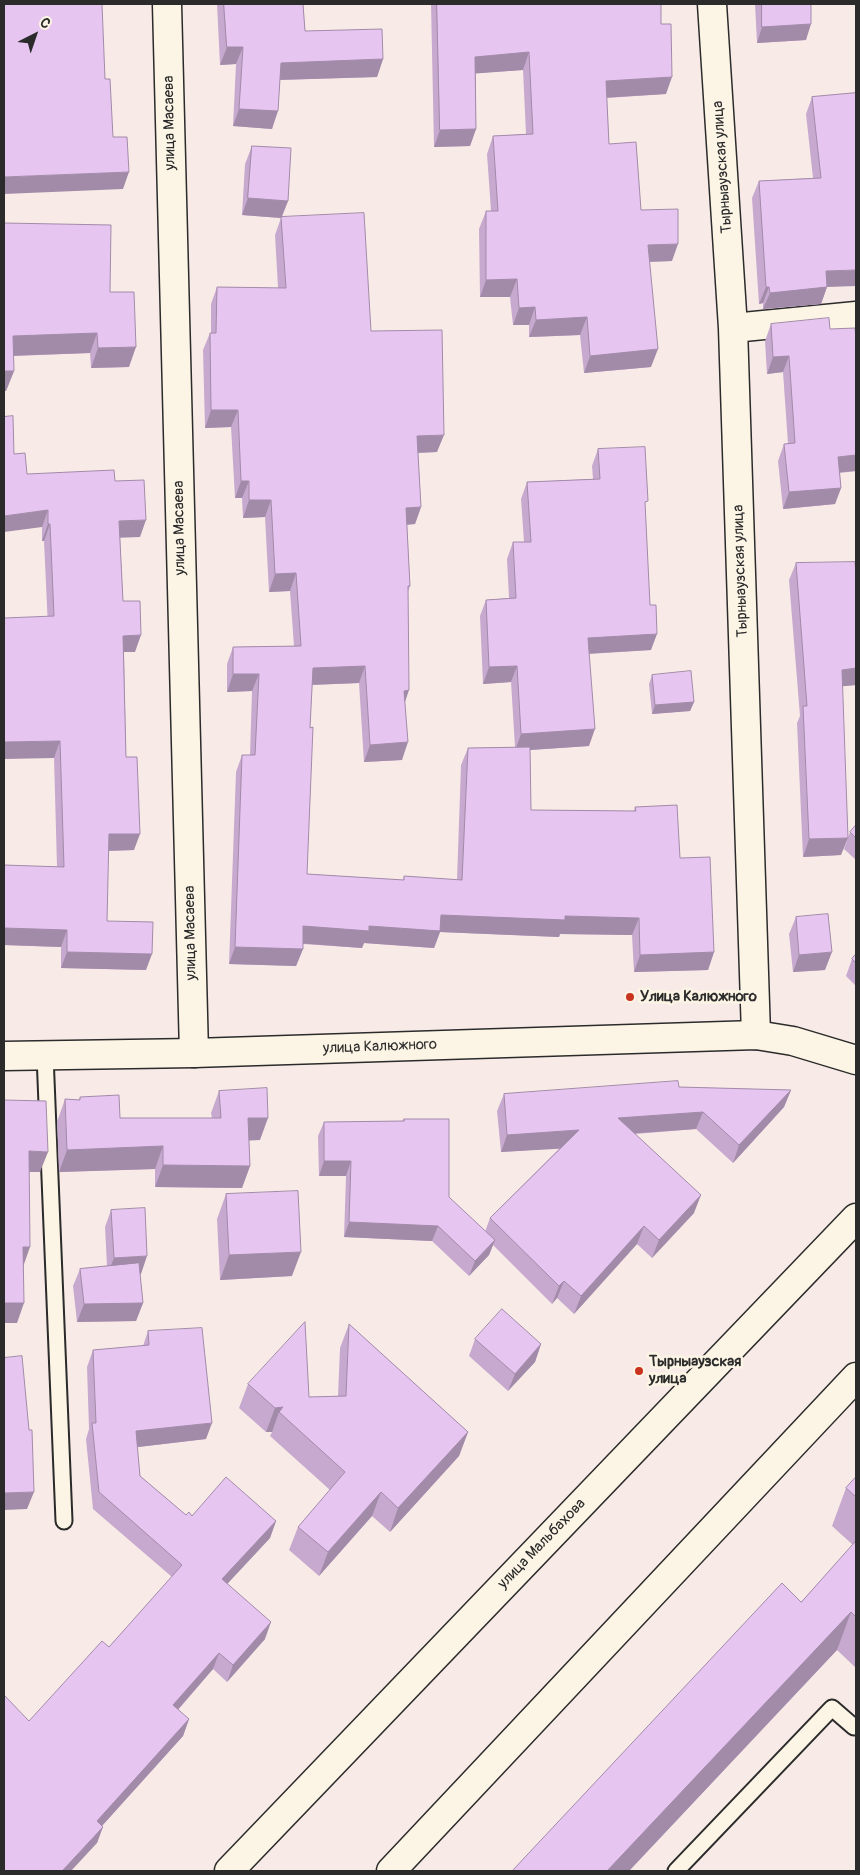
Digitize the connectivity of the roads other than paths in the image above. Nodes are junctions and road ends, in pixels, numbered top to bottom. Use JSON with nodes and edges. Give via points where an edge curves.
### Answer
{"nodes":[{"id":1,"x":167,"y":4,"type":"edge"},
{"id":2,"x":712,"y":4,"type":"edge"},
{"id":3,"x":856,"y":316,"type":"edge"},
{"id":4,"x":733,"y":328,"type":"junction"},
{"id":5,"x":756,"y":1035,"type":"junction"},
{"id":6,"x":194,"y":1053,"type":"junction"},
{"id":7,"x":45,"y":1055,"type":"junction"},
{"id":8,"x":4,"y":1056,"type":"edge"},
{"id":9,"x":856,"y":1060,"type":"edge"},
{"id":10,"x":856,"y":1218,"type":"edge"},
{"id":11,"x":856,"y":1377,"type":"edge"},
{"id":12,"x":64,"y":1521,"type":"dead end"},
{"id":13,"x":855,"y":1727,"type":"edge"},
{"id":14,"x":229,"y":1871,"type":"edge"},
{"id":15,"x":391,"y":1871,"type":"edge"},
{"id":16,"x":676,"y":1871,"type":"edge"}],
"edges":[{"from":1,"to":6,"type":"street","name":"улица Масаева"},
{"from":2,"to":4,"type":"street","name":"Тырныаузская улица"},
{"from":3,"to":4,"type":"street"},
{"from":4,"to":5,"type":"street","name":"Тырныаузская улица"},
{"from":5,"to":6,"type":"street","name":"улица Калюжного"},
{"from":5,"to":9,"type":"street","via":[[792,1040]]},
{"from":6,"to":7,"type":"street","name":"улица Калюжного"},
{"from":7,"to":8,"type":"street","name":"улица Калюжного"},
{"from":7,"to":12,"type":"lane"},
{"from":10,"to":14,"type":"street","name":"улица Мальбахова"},
{"from":11,"to":15,"type":"street"},
{"from":13,"to":16,"type":"lane","via":[[832,1708]]}]}
